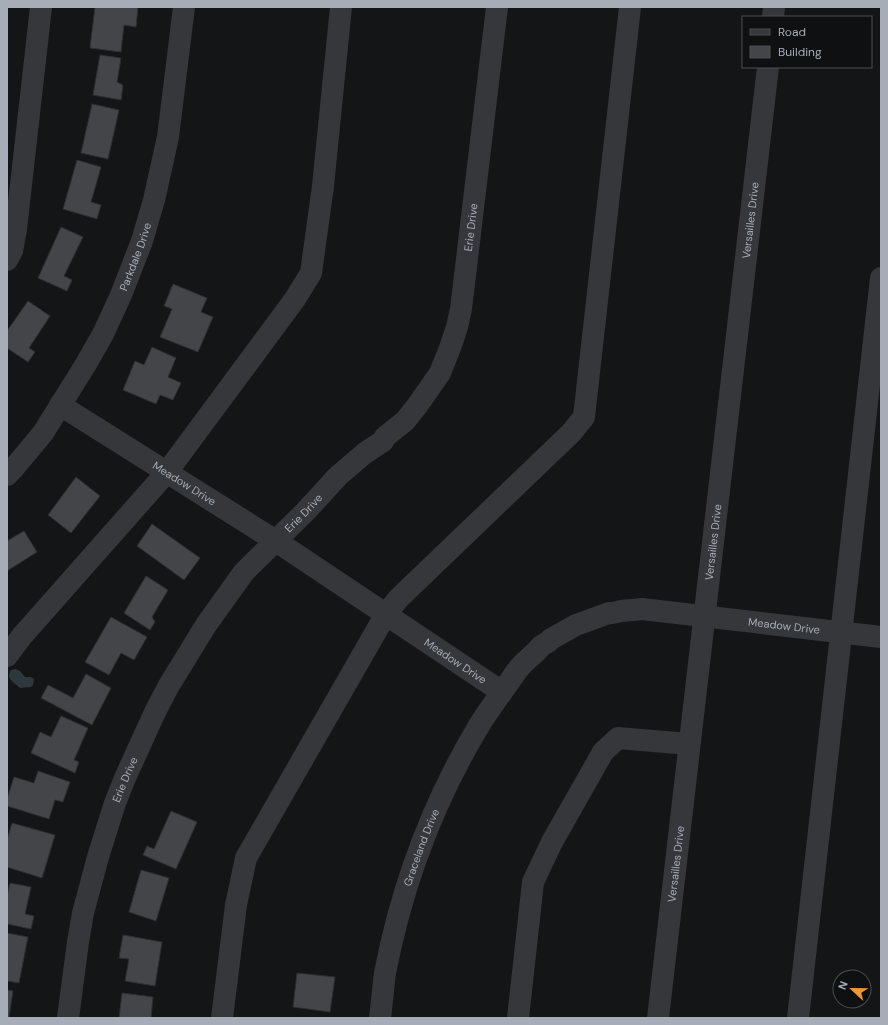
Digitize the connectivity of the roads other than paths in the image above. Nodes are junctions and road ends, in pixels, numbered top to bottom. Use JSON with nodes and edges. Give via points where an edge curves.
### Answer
{"nodes":[{"id":1,"x":41,"y":7,"type":"edge"},
{"id":2,"x":184,"y":7,"type":"edge"},
{"id":3,"x":341,"y":7,"type":"edge"},
{"id":4,"x":497,"y":7,"type":"edge"},
{"id":5,"x":630,"y":7,"type":"edge"},
{"id":6,"x":768,"y":68,"type":"edge"},
{"id":7,"x":7,"y":260,"type":"edge"},
{"id":8,"x":881,"y":278,"type":"edge"},
{"id":9,"x":60,"y":405,"type":"junction"},
{"id":10,"x":167,"y":472,"type":"junction"},
{"id":11,"x":7,"y":475,"type":"edge"},
{"id":12,"x":276,"y":541,"type":"junction"},
{"id":13,"x":386,"y":614,"type":"junction"},
{"id":14,"x":704,"y":617,"type":"junction"},
{"id":15,"x":840,"y":633,"type":"junction"},
{"id":16,"x":881,"y":637,"type":"edge"},
{"id":17,"x":7,"y":656,"type":"edge"},
{"id":18,"x":502,"y":692,"type":"junction"},
{"id":19,"x":689,"y":744,"type":"junction"},
{"id":20,"x":68,"y":1018,"type":"edge"},
{"id":21,"x":222,"y":1018,"type":"edge"},
{"id":22,"x":380,"y":1018,"type":"edge"},
{"id":23,"x":518,"y":1018,"type":"edge"},
{"id":24,"x":658,"y":1018,"type":"edge"},
{"id":25,"x":798,"y":1018,"type":"edge"}],
"edges":[{"from":1,"to":7,"type":"street","via":[[16,229],[12,251]]},
{"from":2,"to":9,"type":"street","name":"Parkdale Drive","via":[[168,137],[142,241],[103,334]]},
{"from":3,"to":10,"type":"street","via":[[323,186],[311,273],[295,299]]},
{"from":4,"to":12,"type":"street","name":"Erie Drive","via":[[461,309],[450,348],[436,378],[411,414],[383,441],[338,476]]},
{"from":5,"to":13,"type":"street","via":[[584,417],[571,434],[399,598]]},
{"from":6,"to":14,"type":"street","name":"Versailles Drive"},
{"from":8,"to":15,"type":"street"},
{"from":9,"to":10,"type":"street","name":"Meadow Drive"},
{"from":9,"to":11,"type":"street","name":"Parkdale Drive","via":[[43,433]]},
{"from":10,"to":12,"type":"street","name":"Meadow Drive"},
{"from":10,"to":17,"type":"street"},
{"from":12,"to":13,"type":"street","name":"Meadow Drive"},
{"from":12,"to":20,"type":"street","name":"Erie Drive","via":[[244,572],[190,649],[155,712],[125,778],[98,857],[83,913]]},
{"from":13,"to":18,"type":"street","name":"Meadow Drive"},
{"from":13,"to":21,"type":"street","via":[[246,858],[236,905]]},
{"from":14,"to":15,"type":"street","name":"Meadow Drive"},
{"from":14,"to":18,"type":"street","name":"Meadow Drive","via":[[642,609],[623,610],[587,620],[541,646],[520,666]]},
{"from":14,"to":19,"type":"street","name":"Versailles Drive"},
{"from":15,"to":16,"type":"street","name":"Meadow Drive"},
{"from":15,"to":25,"type":"street"},
{"from":18,"to":22,"type":"street","name":"Graceland Drive","via":[[456,766],[420,846],[389,955]]},
{"from":19,"to":23,"type":"street","via":[[618,738],[603,752],[552,842],[533,882]]},
{"from":19,"to":24,"type":"street","name":"Versailles Drive"}]}
